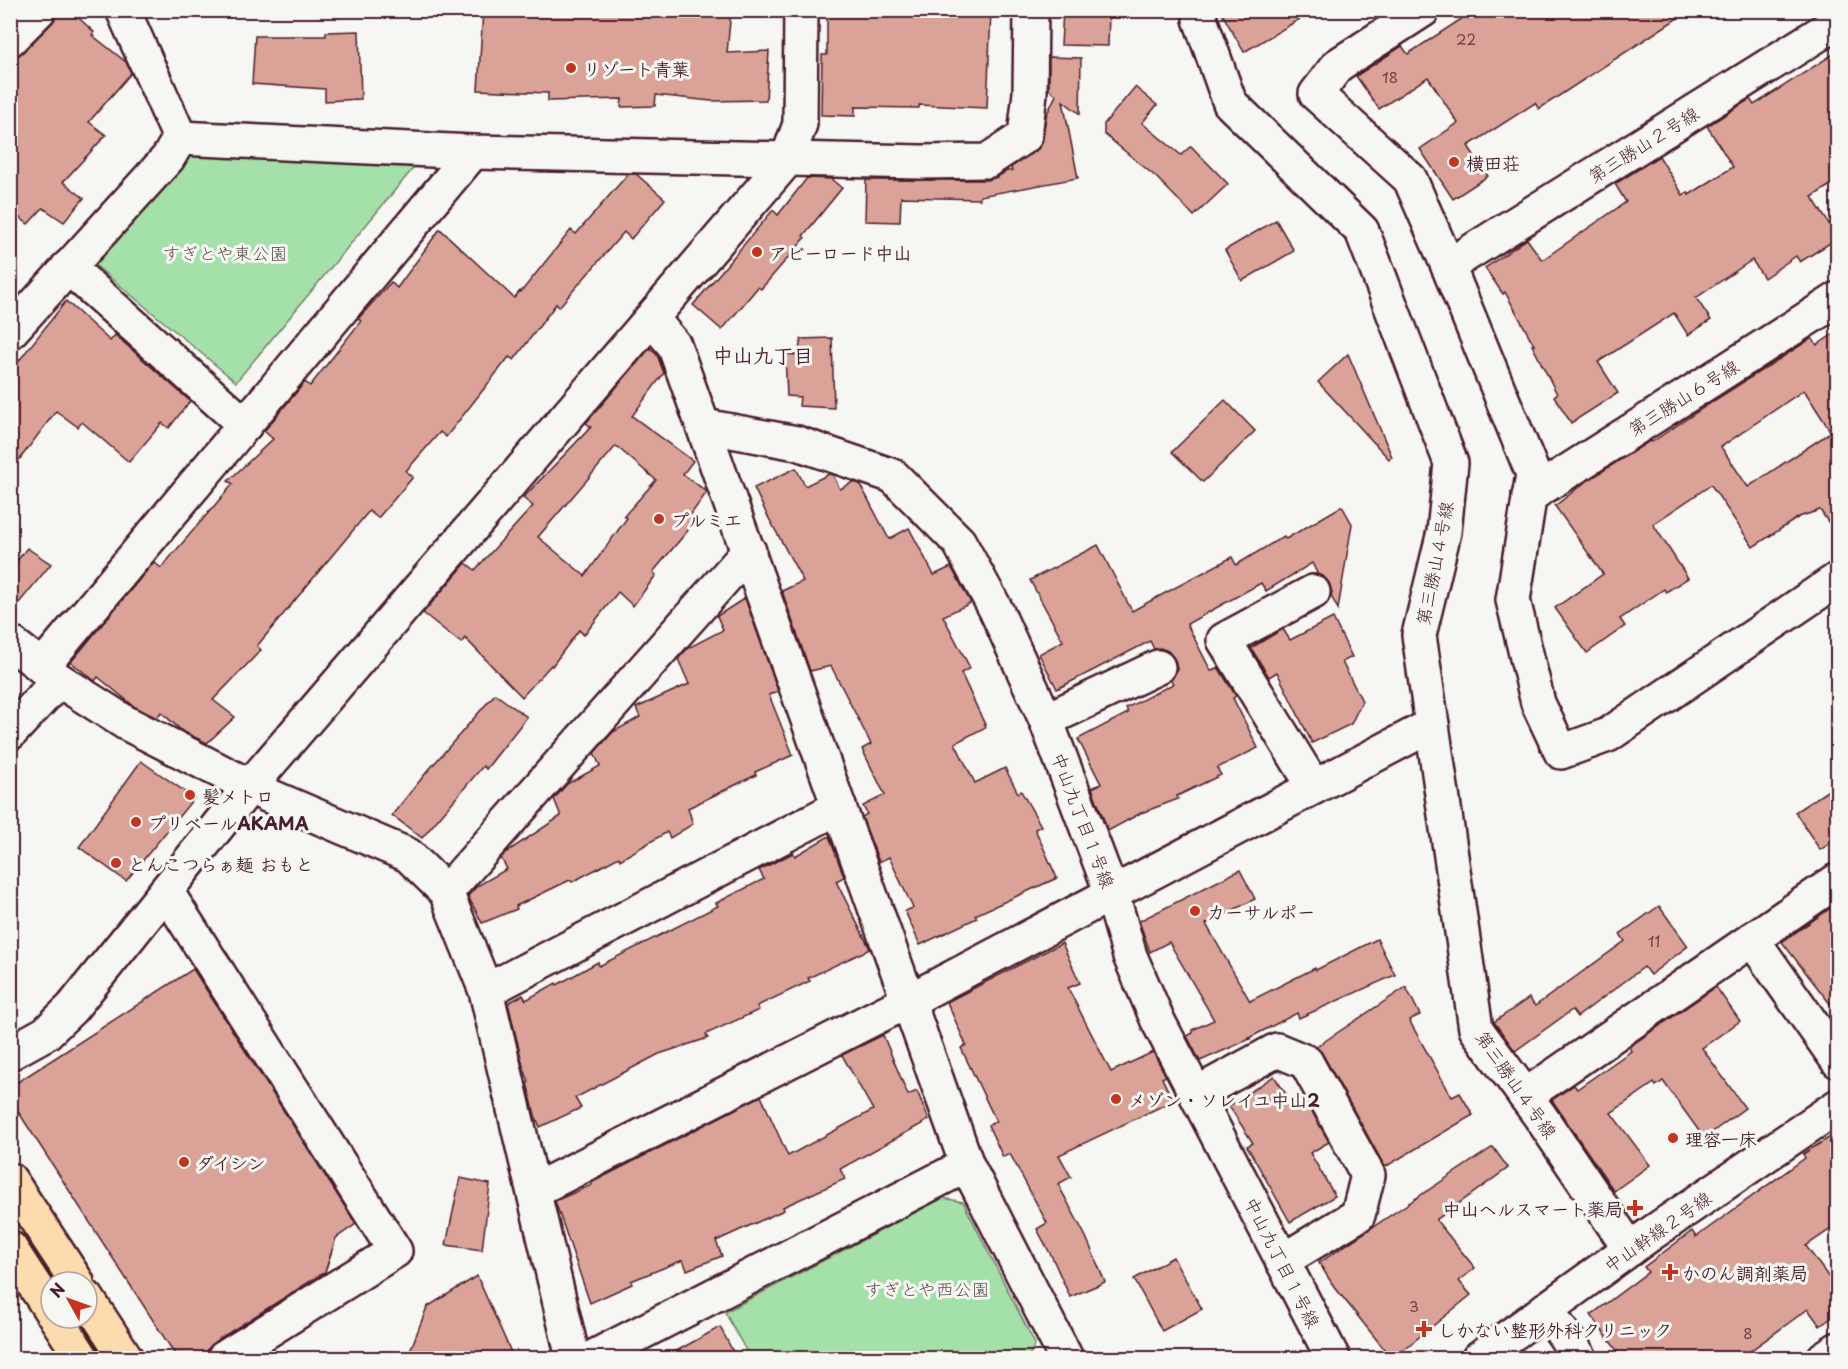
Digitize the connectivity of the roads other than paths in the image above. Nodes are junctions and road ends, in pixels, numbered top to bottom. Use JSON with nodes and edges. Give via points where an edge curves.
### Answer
{"nodes":[{"id":1,"x":39,"y":10,"type":"edge"},
{"id":2,"x":123,"y":10,"type":"edge"},
{"id":3,"x":801,"y":10,"type":"edge"},
{"id":4,"x":1031,"y":10,"type":"edge"},
{"id":5,"x":1200,"y":10,"type":"edge"},
{"id":6,"x":1423,"y":10,"type":"edge"},
{"id":7,"x":1838,"y":22,"type":"edge"},
{"id":8,"x":10,"y":39,"type":"edge"},
{"id":9,"x":180,"y":138,"type":"junction"},
{"id":10,"x":473,"y":152,"type":"junction"},
{"id":11,"x":787,"y":160,"type":"junction"},
{"id":12,"x":1448,"y":266,"type":"junction"},
{"id":13,"x":68,"y":267,"type":"junction"},
{"id":14,"x":1838,"y":299,"type":"edge"},
{"id":15,"x":652,"y":319,"type":"junction"},
{"id":16,"x":10,"y":332,"type":"edge"},
{"id":17,"x":245,"y":425,"type":"junction"},
{"id":18,"x":704,"y":426,"type":"junction"},
{"id":19,"x":1529,"y":496,"type":"junction"},
{"id":20,"x":749,"y":550,"type":"junction"},
{"id":21,"x":1838,"y":579,"type":"edge"},
{"id":22,"x":1312,"y":592,"type":"dead end"},
{"id":23,"x":10,"y":642,"type":"edge"},
{"id":24,"x":1158,"y":667,"type":"dead end"},
{"id":25,"x":50,"y":674,"type":"junction"},
{"id":26,"x":1046,"y":720,"type":"junction"},
{"id":27,"x":1432,"y":725,"type":"junction"},
{"id":28,"x":10,"y":733,"type":"edge"},
{"id":29,"x":250,"y":786,"type":"junction"},
{"id":30,"x":1314,"y":787,"type":"junction"},
{"id":31,"x":839,"y":807,"type":"junction"},
{"id":32,"x":1838,"y":880,"type":"edge"},
{"id":33,"x":166,"y":891,"type":"junction"},
{"id":34,"x":446,"y":892,"type":"junction"},
{"id":35,"x":1112,"y":894,"type":"junction"},
{"id":36,"x":1752,"y":939,"type":"junction"},
{"id":37,"x":486,"y":991,"type":"junction"},
{"id":38,"x":908,"y":1001,"type":"junction"},
{"id":39,"x":10,"y":1053,"type":"edge"},
{"id":40,"x":1838,"y":1061,"type":"edge"},
{"id":41,"x":1196,"y":1094,"type":"junction"},
{"id":42,"x":1525,"y":1096,"type":"junction"},
{"id":43,"x":1838,"y":1106,"type":"edge"},
{"id":44,"x":967,"y":1165,"type":"junction"},
{"id":45,"x":10,"y":1180,"type":"edge"},
{"id":46,"x":535,"y":1190,"type":"junction"},
{"id":47,"x":10,"y":1248,"type":"edge"},
{"id":48,"x":1630,"y":1250,"type":"junction"},
{"id":49,"x":1282,"y":1261,"type":"junction"},
{"id":50,"x":69,"y":1270,"type":"edge"},
{"id":51,"x":39,"y":1293,"type":"edge"},
{"id":52,"x":1546,"y":1309,"type":"junction"},
{"id":53,"x":99,"y":1317,"type":"edge"},
{"id":54,"x":63,"y":1330,"type":"edge"},
{"id":55,"x":1838,"y":1349,"type":"edge"},
{"id":56,"x":1063,"y":1357,"type":"edge"},
{"id":57,"x":81,"y":1359,"type":"edge"},
{"id":58,"x":126,"y":1359,"type":"edge"},
{"id":59,"x":224,"y":1359,"type":"edge"},
{"id":60,"x":573,"y":1359,"type":"edge"},
{"id":61,"x":592,"y":1359,"type":"edge"},
{"id":62,"x":1333,"y":1359,"type":"edge"},
{"id":63,"x":1479,"y":1359,"type":"edge"},
{"id":64,"x":1580,"y":1359,"type":"edge"},
{"id":65,"x":1824,"y":1359,"type":"edge"}],
"edges":[{"from":1,"to":8,"type":"street"},
{"from":2,"to":9,"type":"street"},
{"from":3,"to":11,"type":"street","via":[[800,124]]},
{"from":4,"to":11,"type":"street","via":[[1025,136],[987,161]]},
{"from":5,"to":27,"type":"street","name":"第三勝山４号線","via":[[1230,103],[1362,231],[1451,463],[1444,532],[1419,635]]},
{"from":6,"to":12,"type":"street","via":[[1338,65],[1316,94],[1410,179]]},
{"from":7,"to":12,"type":"street","name":"第三勝山２号線"},
{"from":9,"to":10,"type":"street"},
{"from":9,"to":13,"type":"street","via":[[168,158]]},
{"from":10,"to":11,"type":"street"},
{"from":10,"to":17,"type":"street"},
{"from":11,"to":15,"type":"street"},
{"from":12,"to":19,"type":"street","via":[[1533,474]]},
{"from":13,"to":16,"type":"street"},
{"from":13,"to":17,"type":"street"},
{"from":14,"to":19,"type":"street","name":"第三勝山６号線"},
{"from":15,"to":18,"type":"street","via":[[674,345]]},
{"from":15,"to":29,"type":"street"},
{"from":17,"to":25,"type":"street"},
{"from":18,"to":20,"type":"street"},
{"from":18,"to":26,"type":"street","name":"中山九丁目１号線","via":[[797,443],[893,476],[959,542],[995,608]]},
{"from":19,"to":21,"type":"street","via":[[1513,600],[1538,703],[1561,752],[1608,735]]},
{"from":20,"to":31,"type":"street"},
{"from":20,"to":34,"type":"street"},
{"from":22,"to":30,"type":"street","via":[[1224,640]]},
{"from":23,"to":25,"type":"street"},
{"from":24,"to":26,"type":"street"},
{"from":25,"to":28,"type":"street"},
{"from":25,"to":29,"type":"street","via":[[126,723]]},
{"from":26,"to":35,"type":"street","name":"中山九丁目１号線"},
{"from":27,"to":30,"type":"street"},
{"from":27,"to":42,"type":"street","name":"第三勝山４号線","via":[[1476,1029]]},
{"from":29,"to":33,"type":"street"},
{"from":29,"to":34,"type":"street","via":[[408,855]]},
{"from":30,"to":35,"type":"street"},
{"from":31,"to":37,"type":"street"},
{"from":31,"to":38,"type":"street"},
{"from":32,"to":36,"type":"street"},
{"from":33,"to":39,"type":"street","via":[[72,1008],[46,1033]]},
{"from":33,"to":59,"type":"street","via":[[395,1251]]},
{"from":34,"to":37,"type":"street"},
{"from":35,"to":38,"type":"street"},
{"from":35,"to":41,"type":"street","name":"中山九丁目１号線","via":[[1130,956]]},
{"from":36,"to":40,"type":"street"},
{"from":36,"to":42,"type":"street"},
{"from":37,"to":46,"type":"street"},
{"from":38,"to":44,"type":"street"},
{"from":38,"to":46,"type":"street"},
{"from":41,"to":49,"type":"street","name":"中山九丁目１号線"},
{"from":41,"to":49,"type":"street","via":[[1278,1050],[1306,1062],[1368,1175],[1358,1215]]},
{"from":42,"to":48,"type":"street","name":"第三勝山４号線"},
{"from":43,"to":48,"type":"street","name":"中山幹線２号線"},
{"from":44,"to":56,"type":"street"},
{"from":44,"to":61,"type":"street"},
{"from":45,"to":50,"type":"main road"},
{"from":46,"to":60,"type":"street"},
{"from":47,"to":51,"type":"main road"},
{"from":48,"to":52,"type":"street","name":"中山幹線２号線"},
{"from":49,"to":62,"type":"street","name":"中山九丁目１号線"},
{"from":52,"to":63,"type":"street","name":"中山幹線２号線"},
{"from":52,"to":64,"type":"street"},
{"from":53,"to":58,"type":"main road"},
{"from":54,"to":57,"type":"main road"},
{"from":55,"to":65,"type":"street"}]}
